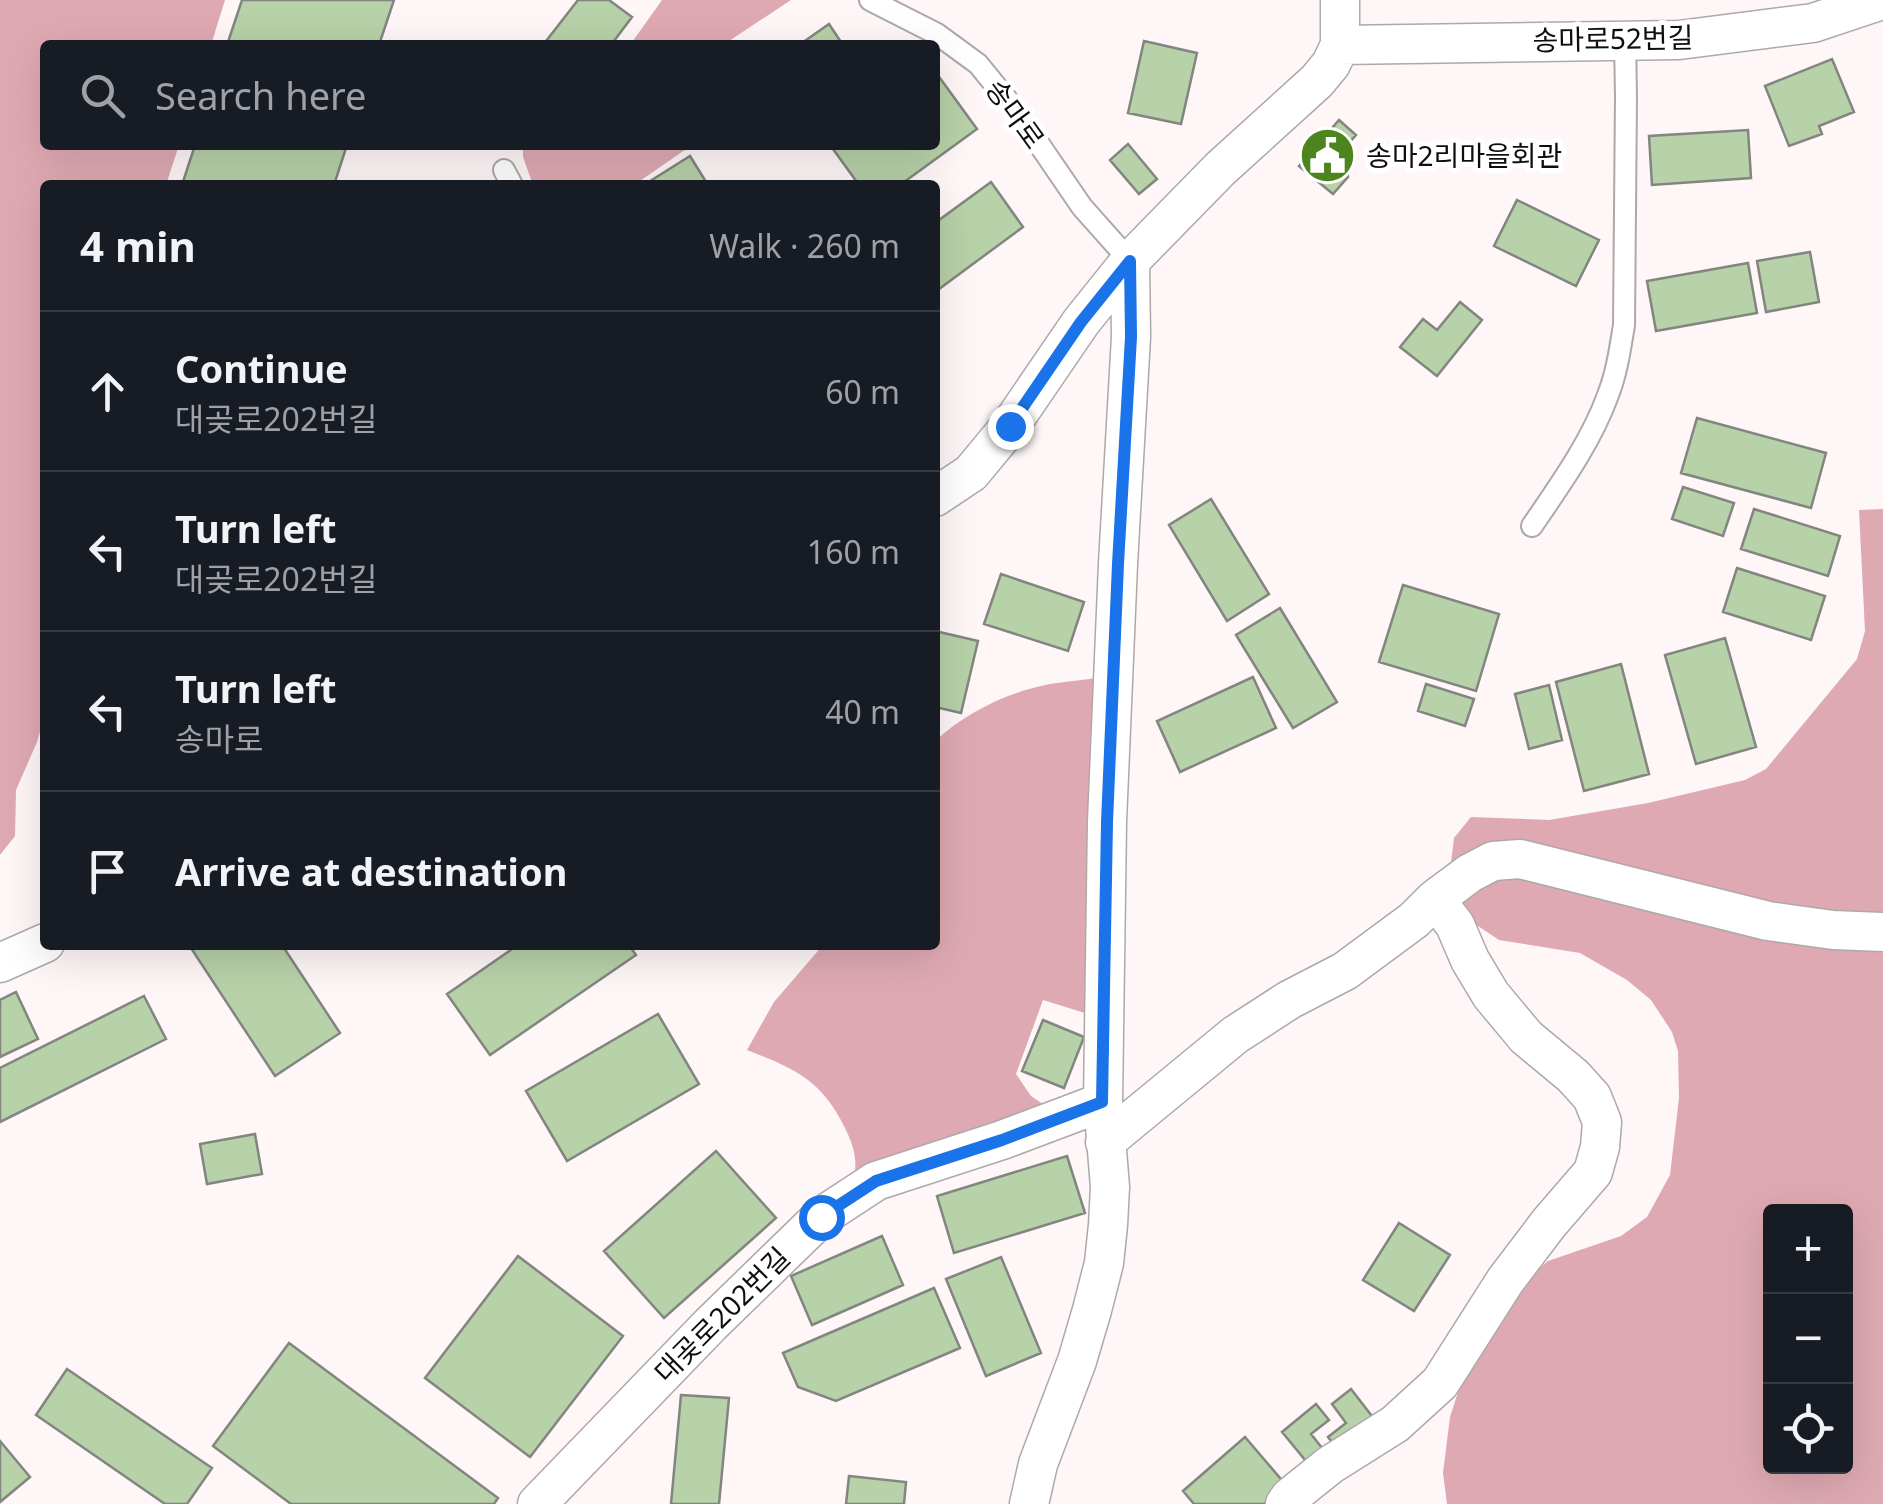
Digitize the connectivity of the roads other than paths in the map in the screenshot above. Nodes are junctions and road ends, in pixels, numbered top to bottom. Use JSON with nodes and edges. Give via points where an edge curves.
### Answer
{"nodes":[{"id":1,"x":870,"y":0,"type":"edge"},
{"id":2,"x":1340,"y":0,"type":"edge"},
{"id":3,"x":1882,"y":0,"type":"edge"},
{"id":4,"x":1624,"y":40,"type":"junction"},
{"id":5,"x":1340,"y":45,"type":"junction"},
{"id":6,"x":1130,"y":261,"type":"junction"},
{"id":7,"x":940,"y":493,"type":"edge"},
{"id":8,"x":1532,"y":526,"type":"dead end"},
{"id":9,"x":1435,"y":900,"type":"junction"},
{"id":10,"x":1883,"y":932,"type":"edge"},
{"id":11,"x":40,"y":946,"type":"edge"},
{"id":12,"x":0,"y":963,"type":"edge"},
{"id":13,"x":1102,"y":1102,"type":"junction"},
{"id":14,"x":1106,"y":1142,"type":"junction"},
{"id":15,"x":537,"y":1504,"type":"edge"},
{"id":16,"x":1029,"y":1504,"type":"edge"},
{"id":17,"x":1285,"y":1504,"type":"edge"}],
"edges":[{"from":1,"to":6,"type":"lane","name":"송마로","via":[[978,64],[1082,207]]},
{"from":2,"to":5,"type":"street"},
{"from":3,"to":4,"type":"street","name":"송마로52번길","via":[[1813,23]]},
{"from":4,"to":5,"type":"street","name":"송마로52번길"},
{"from":4,"to":8,"type":"lane","via":[[1624,325],[1618,362],[1588,437]]},
{"from":5,"to":6,"type":"street","via":[[1316,80]]},
{"from":6,"to":7,"type":"street","via":[[1010,426],[971,472]]},
{"from":6,"to":13,"type":"street"},
{"from":9,"to":10,"type":"street","via":[[1492,861],[1520,859],[1768,921]]},
{"from":9,"to":14,"type":"street","via":[[1345,971],[1235,1035]]},
{"from":9,"to":17,"type":"street","via":[[1491,995],[1526,1038],[1592,1097],[1602,1122],[1600,1147],[1593,1172],[1505,1280],[1440,1383],[1396,1424]]},
{"from":11,"to":12,"type":"street"},
{"from":13,"to":14,"type":"street"},
{"from":13,"to":15,"type":"street","name":"대곶로202번길","via":[[876,1181],[821,1217]]},
{"from":14,"to":16,"type":"street","via":[[1104,1263]]}]}
